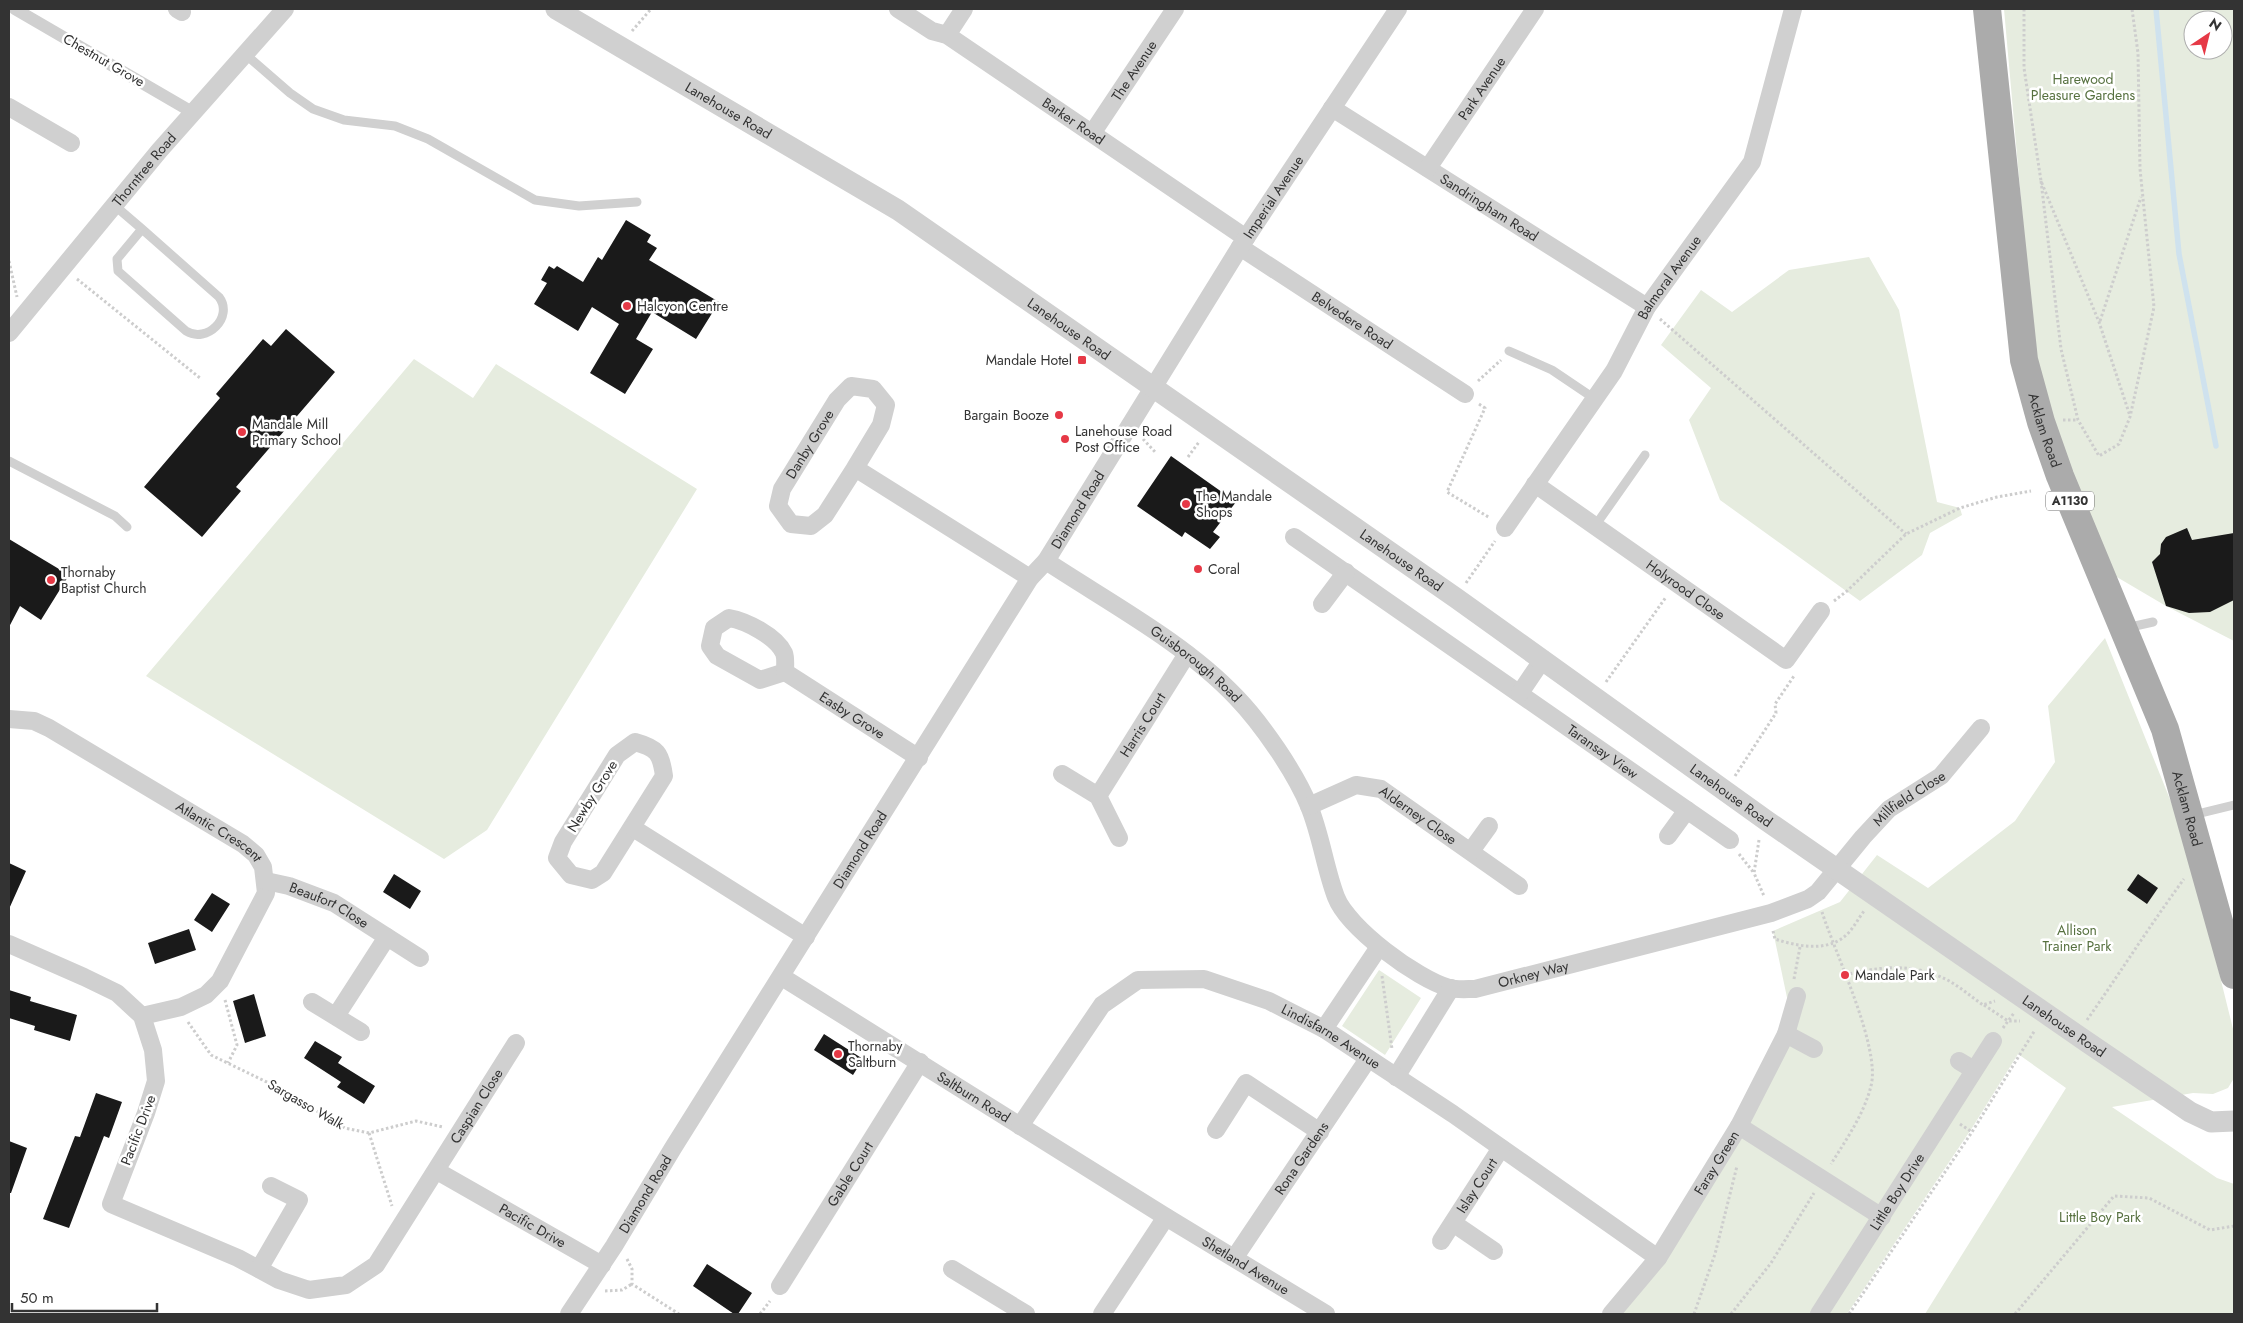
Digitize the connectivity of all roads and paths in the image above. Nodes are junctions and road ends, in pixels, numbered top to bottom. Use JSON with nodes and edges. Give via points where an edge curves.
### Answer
{"nodes":[{"id":1,"x":15,"y":9,"type":"edge"},
{"id":2,"x":285,"y":9,"type":"edge"},
{"id":3,"x":556,"y":9,"type":"edge"},
{"id":4,"x":651,"y":9,"type":"edge"},
{"id":5,"x":898,"y":9,"type":"edge"},
{"id":6,"x":964,"y":9,"type":"edge"},
{"id":7,"x":1174,"y":9,"type":"edge"},
{"id":8,"x":1398,"y":9,"type":"edge"},
{"id":9,"x":1535,"y":9,"type":"edge"},
{"id":10,"x":1793,"y":9,"type":"edge"},
{"id":11,"x":1988,"y":9,"type":"edge"},
{"id":12,"x":2024,"y":9,"type":"edge"},
{"id":13,"x":2132,"y":9,"type":"edge"},
{"id":14,"x":947,"y":35,"type":"junction"},
{"id":15,"x":620,"y":45,"type":"junction"},
{"id":16,"x":245,"y":54,"type":"junction"},
{"id":17,"x":9,"y":107,"type":"edge"},
{"id":18,"x":1332,"y":108,"type":"junction"},
{"id":19,"x":192,"y":112,"type":"junction"},
{"id":20,"x":1093,"y":132,"type":"junction"},
{"id":21,"x":71,"y":143,"type":"dead end"},
{"id":22,"x":1428,"y":168,"type":"junction"},
{"id":23,"x":2041,"y":181,"type":"junction"},
{"id":24,"x":2142,"y":194,"type":"junction"},
{"id":25,"x":637,"y":202,"type":"dead end"},
{"id":26,"x":114,"y":205,"type":"junction"},
{"id":27,"x":142,"y":229,"type":"junction"},
{"id":28,"x":1243,"y":243,"type":"junction"},
{"id":29,"x":9,"y":261,"type":"edge"},
{"id":30,"x":63,"y":268,"type":"junction"},
{"id":31,"x":1647,"y":307,"type":"junction"},
{"id":32,"x":15,"y":314,"type":"edge"},
{"id":33,"x":2099,"y":322,"type":"junction"},
{"id":34,"x":9,"y":333,"type":"edge"},
{"id":35,"x":1509,"y":351,"type":"joint"},
{"id":36,"x":200,"y":378,"type":"dead end"},
{"id":37,"x":1152,"y":387,"type":"junction"},
{"id":38,"x":1465,"y":394,"type":"junction"},
{"id":39,"x":1595,"y":399,"type":"junction"},
{"id":40,"x":2130,"y":417,"type":"junction"},
{"id":41,"x":1645,"y":455,"type":"dead end"},
{"id":42,"x":9,"y":461,"type":"edge"},
{"id":43,"x":855,"y":468,"type":"junction"},
{"id":44,"x":1535,"y":484,"type":"junction"},
{"id":45,"x":2031,"y":491,"type":"dead end"},
{"id":46,"x":1595,"y":526,"type":"junction"},
{"id":47,"x":127,"y":527,"type":"dead end"},
{"id":48,"x":1505,"y":528,"type":"junction"},
{"id":49,"x":1906,"y":534,"type":"junction"},
{"id":50,"x":1294,"y":537,"type":"dead end"},
{"id":51,"x":1046,"y":561,"type":"junction"},
{"id":52,"x":1346,"y":572,"type":"junction"},
{"id":53,"x":1030,"y":578,"type":"junction"},
{"id":54,"x":1677,"y":582,"type":"junction"},
{"id":55,"x":1456,"y":598,"type":"junction"},
{"id":56,"x":1322,"y":604,"type":"dead end"},
{"id":57,"x":1821,"y":610,"type":"joint"},
{"id":58,"x":2153,"y":622,"type":"dead end"},
{"id":59,"x":2123,"y":629,"type":"junction"},
{"id":60,"x":1187,"y":654,"type":"junction"},
{"id":61,"x":1543,"y":660,"type":"junction"},
{"id":62,"x":1786,"y":660,"type":"junction"},
{"id":63,"x":785,"y":672,"type":"dead end"},
{"id":64,"x":1520,"y":693,"type":"junction"},
{"id":65,"x":1596,"y":697,"type":"junction"},
{"id":66,"x":9,"y":719,"type":"edge"},
{"id":67,"x":1981,"y":728,"type":"dead end"},
{"id":68,"x":919,"y":758,"type":"junction"},
{"id":69,"x":1062,"y":774,"type":"dead end"},
{"id":70,"x":1726,"y":791,"type":"junction"},
{"id":71,"x":1098,"y":796,"type":"junction"},
{"id":72,"x":2234,"y":805,"type":"edge"},
{"id":73,"x":1309,"y":806,"type":"junction"},
{"id":74,"x":1687,"y":810,"type":"junction"},
{"id":75,"x":2190,"y":815,"type":"junction"},
{"id":76,"x":1489,"y":826,"type":"dead end"},
{"id":77,"x":632,"y":828,"type":"junction"},
{"id":78,"x":1668,"y":836,"type":"dead end"},
{"id":79,"x":1119,"y":838,"type":"dead end"},
{"id":80,"x":1730,"y":840,"type":"joint"},
{"id":81,"x":1471,"y":851,"type":"junction"},
{"id":82,"x":2202,"y":855,"type":"junction"},
{"id":83,"x":1837,"y":868,"type":"junction"},
{"id":84,"x":1754,"y":873,"type":"dead end"},
{"id":85,"x":266,"y":881,"type":"junction"},
{"id":86,"x":1519,"y":886,"type":"dead end"},
{"id":87,"x":1818,"y":892,"type":"junction"},
{"id":88,"x":387,"y":937,"type":"junction"},
{"id":89,"x":806,"y":937,"type":"junction"},
{"id":90,"x":9,"y":944,"type":"edge"},
{"id":91,"x":1379,"y":947,"type":"junction"},
{"id":92,"x":1800,"y":947,"type":"dead end"},
{"id":93,"x":420,"y":958,"type":"dead end"},
{"id":94,"x":1845,"y":975,"type":"junction"},
{"id":95,"x":2234,"y":975,"type":"edge"},
{"id":96,"x":782,"y":977,"type":"junction"},
{"id":97,"x":220,"y":981,"type":"junction"},
{"id":98,"x":2006,"y":986,"type":"junction"},
{"id":99,"x":1451,"y":988,"type":"junction"},
{"id":100,"x":1797,"y":996,"type":"joint"},
{"id":101,"x":2024,"y":999,"type":"junction"},
{"id":102,"x":312,"y":1002,"type":"dead end"},
{"id":103,"x":1855,"y":1004,"type":"dead end"},
{"id":104,"x":1983,"y":1005,"type":"junction"},
{"id":105,"x":181,"y":1007,"type":"junction"},
{"id":106,"x":142,"y":1016,"type":"junction"},
{"id":107,"x":336,"y":1016,"type":"junction"},
{"id":108,"x":2043,"y":1017,"type":"junction"},
{"id":109,"x":2008,"y":1021,"type":"junction"},
{"id":110,"x":1324,"y":1029,"type":"junction"},
{"id":111,"x":361,"y":1032,"type":"dead end"},
{"id":112,"x":1786,"y":1034,"type":"junction"},
{"id":113,"x":2077,"y":1035,"type":"junction"},
{"id":114,"x":1993,"y":1041,"type":"joint"},
{"id":115,"x":516,"y":1043,"type":"dead end"},
{"id":116,"x":1814,"y":1049,"type":"dead end"},
{"id":117,"x":1368,"y":1059,"type":"junction"},
{"id":118,"x":1958,"y":1060,"type":"dead end"},
{"id":119,"x":920,"y":1062,"type":"junction"},
{"id":120,"x":228,"y":1063,"type":"junction"},
{"id":121,"x":1974,"y":1070,"type":"junction"},
{"id":122,"x":1396,"y":1077,"type":"junction"},
{"id":123,"x":2234,"y":1121,"type":"edge"},
{"id":124,"x":1020,"y":1126,"type":"junction"},
{"id":125,"x":1739,"y":1126,"type":"junction"},
{"id":126,"x":1216,"y":1130,"type":"dead end"},
{"id":127,"x":1320,"y":1132,"type":"junction"},
{"id":128,"x":369,"y":1133,"type":"junction"},
{"id":129,"x":458,"y":1136,"type":"junction"},
{"id":130,"x":1502,"y":1148,"type":"junction"},
{"id":131,"x":437,"y":1172,"type":"junction"},
{"id":132,"x":271,"y":1186,"type":"dead end"},
{"id":133,"x":1166,"y":1217,"type":"junction"},
{"id":134,"x":1882,"y":1217,"type":"junction"},
{"id":135,"x":1453,"y":1223,"type":"junction"},
{"id":136,"x":2234,"y":1226,"type":"edge"},
{"id":137,"x":400,"y":1229,"type":"junction"},
{"id":138,"x":1441,"y":1241,"type":"dead end"},
{"id":139,"x":614,"y":1246,"type":"junction"},
{"id":140,"x":1494,"y":1251,"type":"dead end"},
{"id":141,"x":1235,"y":1258,"type":"junction"},
{"id":142,"x":1658,"y":1258,"type":"junction"},
{"id":143,"x":602,"y":1265,"type":"junction"},
{"id":144,"x":259,"y":1269,"type":"junction"},
{"id":145,"x":952,"y":1269,"type":"dead end"},
{"id":146,"x":590,"y":1282,"type":"junction"},
{"id":147,"x":632,"y":1284,"type":"junction"},
{"id":148,"x":780,"y":1286,"type":"dead end"},
{"id":149,"x":569,"y":1314,"type":"edge"},
{"id":150,"x":679,"y":1314,"type":"edge"},
{"id":151,"x":1026,"y":1314,"type":"edge"},
{"id":152,"x":1102,"y":1314,"type":"edge"},
{"id":153,"x":1326,"y":1314,"type":"edge"},
{"id":154,"x":1611,"y":1314,"type":"edge"},
{"id":155,"x":1694,"y":1314,"type":"edge"},
{"id":156,"x":1819,"y":1314,"type":"edge"},
{"id":157,"x":1849,"y":1314,"type":"edge"},
{"id":158,"x":2015,"y":1314,"type":"edge"}],
"edges":[{"from":1,"to":19,"type":"street","name":"Chestnut Grove"},
{"from":2,"to":16,"type":"street","name":"Thorntree Road"},
{"from":3,"to":15,"type":"street","name":"Lanehouse Road"},
{"from":4,"to":15,"type":"path"},
{"from":5,"to":14,"type":"street","name":"Barker Road","via":[[932,31]]},
{"from":6,"to":14,"type":"street"},
{"from":7,"to":20,"type":"street","name":"The Avenue"},
{"from":8,"to":18,"type":"street","name":"Imperial Avenue"},
{"from":9,"to":22,"type":"street","name":"Park Avenue"},
{"from":10,"to":31,"type":"street","name":"Balmoral Avenue","via":[[1752,162]]},
{"from":11,"to":59,"type":"main road","name":"Acklam Road","number":"A1130","via":[[2024,360],[2060,476]]},
{"from":12,"to":23,"type":"path","via":[[2024,68]]},
{"from":13,"to":24,"type":"path","via":[[2138,53]]},
{"from":14,"to":20,"type":"street","name":"Barker Road"},
{"from":15,"to":37,"type":"street","name":"Lanehouse Road","via":[[898,210]]},
{"from":16,"to":19,"type":"street","name":"Thorntree Road"},
{"from":16,"to":25,"type":"lane","via":[[313,109],[344,120],[395,126],[428,139],[535,200],[579,206]]},
{"from":17,"to":21,"type":"street"},
{"from":18,"to":22,"type":"street","name":"Sandringham Road"},
{"from":18,"to":28,"type":"street","name":"Imperial Avenue"},
{"from":19,"to":26,"type":"street","name":"Thorntree Road"},
{"from":20,"to":28,"type":"street","name":"Barker Road"},
{"from":22,"to":31,"type":"street","name":"Sandringham Road"},
{"from":23,"to":33,"type":"path"},
{"from":23,"to":40,"type":"path","via":[[2061,349],[2078,420],[2099,456],[2120,444]]},
{"from":24,"to":33,"type":"path"},
{"from":24,"to":40,"type":"path","via":[[2154,307]]},
{"from":26,"to":27,"type":"lane"},
{"from":26,"to":30,"type":"street","name":"Thorntree Road"},
{"from":27,"to":27,"type":"lane","via":[[224,304],[224,313],[202,336],[193,336],[186,331],[118,271],[117,259]]},
{"from":28,"to":37,"type":"street","name":"Imperial Avenue"},
{"from":28,"to":38,"type":"street","name":"Belvedere Road"},
{"from":29,"to":32,"type":"path"},
{"from":30,"to":32,"type":"street","name":"Thorntree Road"},
{"from":30,"to":36,"type":"path"},
{"from":31,"to":39,"type":"street","name":"Balmoral Avenue","via":[[1614,371]]},
{"from":31,"to":49,"type":"path"},
{"from":32,"to":34,"type":"street","name":"Thorntree Road"},
{"from":33,"to":40,"type":"path"},
{"from":35,"to":38,"type":"path"},
{"from":35,"to":39,"type":"lane","via":[[1552,370]]},
{"from":37,"to":51,"type":"street","name":"Diamond Road"},
{"from":37,"to":55,"type":"street","name":"Lanehouse Road"},
{"from":38,"to":48,"type":"path","via":[[1485,408],[1448,492]]},
{"from":39,"to":44,"type":"street","name":"Balmoral Avenue"},
{"from":41,"to":46,"type":"lane"},
{"from":42,"to":47,"type":"lane","via":[[115,516]]},
{"from":43,"to":43,"type":"street","name":"Danby Grove","via":[[825,515],[811,526],[791,524],[778,506],[782,489],[837,400],[852,386],[873,389],[886,405],[881,425]]},
{"from":43,"to":53,"type":"street"},
{"from":44,"to":46,"type":"street","name":"Holyrood Close"},
{"from":44,"to":48,"type":"street","name":"Balmoral Avenue"},
{"from":45,"to":49,"type":"path","via":[[1960,508]]},
{"from":46,"to":54,"type":"street","name":"Holyrood Close"},
{"from":48,"to":55,"type":"path"},
{"from":49,"to":57,"type":"path","via":[[1847,591]]},
{"from":50,"to":52,"type":"street","name":"Taransay View"},
{"from":51,"to":53,"type":"street","name":"Diamond Road"},
{"from":51,"to":60,"type":"street","name":"Guisborough Road"},
{"from":52,"to":56,"type":"street"},
{"from":52,"to":64,"type":"street","name":"Taransay View"},
{"from":53,"to":68,"type":"street","name":"Diamond Road"},
{"from":54,"to":62,"type":"street","name":"Holyrood Close"},
{"from":54,"to":65,"type":"path"},
{"from":55,"to":61,"type":"street","name":"Lanehouse Road"},
{"from":57,"to":62,"type":"street"},
{"from":58,"to":59,"type":"lane"},
{"from":59,"to":75,"type":"main road","name":"Acklam Road","number":"A1130","via":[[2165,729]]},
{"from":60,"to":71,"type":"street","name":"Harris Court"},
{"from":60,"to":73,"type":"street","name":"Guisborough Road","via":[[1236,697],[1277,749]]},
{"from":61,"to":64,"type":"street"},
{"from":61,"to":65,"type":"street","name":"Lanehouse Road"},
{"from":62,"to":70,"type":"path","via":[[1795,675],[1775,704],[1776,713]]},
{"from":63,"to":68,"type":"street","name":"Easby Grove"},
{"from":64,"to":74,"type":"street","name":"Taransay View"},
{"from":65,"to":70,"type":"street","name":"Lanehouse Road"},
{"from":66,"to":85,"type":"street","name":"Atlantic Crescent","via":[[34,721],[49,728],[242,844],[256,855],[263,866]]},
{"from":67,"to":83,"type":"street","name":"Millfield Close","via":[[1941,776],[1889,809]]},
{"from":68,"to":89,"type":"street","name":"Diamond Road"},
{"from":69,"to":71,"type":"street"},
{"from":70,"to":83,"type":"street","name":"Lanehouse Road"},
{"from":71,"to":79,"type":"street"},
{"from":72,"to":75,"type":"lane"},
{"from":73,"to":81,"type":"street","name":"Alderney Close","via":[[1356,785],[1381,789]]},
{"from":73,"to":91,"type":"street","name":"Orkney Way","via":[[1337,899]]},
{"from":74,"to":78,"type":"street"},
{"from":74,"to":80,"type":"street","name":"Taransay View"},
{"from":75,"to":82,"type":"main road","name":"Acklam Road","number":"A1130"},
{"from":76,"to":81,"type":"street","name":"Alderney Close"},
{"from":77,"to":77,"type":"street","name":"Newby Grove","via":[[603,873],[592,880],[571,875],[557,858],[563,842],[617,755],[635,742],[652,747],[662,759],[664,776]]},
{"from":77,"to":89,"type":"street"},
{"from":80,"to":84,"type":"path"},
{"from":81,"to":86,"type":"street","name":"Alderney Close"},
{"from":82,"to":95,"type":"main road","name":"Acklam Road","number":"A1130"},
{"from":82,"to":113,"type":"path","via":[[2148,927]]},
{"from":83,"to":87,"type":"street","name":"Orkney Way"},
{"from":83,"to":98,"type":"street","name":"Lanehouse Road"},
{"from":85,"to":88,"type":"street","name":"Beaufort Close","via":[[334,903]]},
{"from":85,"to":97,"type":"street","name":"Atlantic Crescent","via":[[266,893]]},
{"from":87,"to":94,"type":"path","via":[[1831,901],[1822,911]]},
{"from":87,"to":99,"type":"street","name":"Orkney Way","via":[[1771,913],[1475,990]]},
{"from":88,"to":93,"type":"street","name":"Beaufort Close"},
{"from":88,"to":107,"type":"street"},
{"from":89,"to":96,"type":"street","name":"Diamond Road"},
{"from":90,"to":106,"type":"street","via":[[116,993]]},
{"from":91,"to":99,"type":"street","name":"Orkney Way","via":[[1436,983]]},
{"from":91,"to":110,"type":"street"},
{"from":91,"to":122,"type":"path"},
{"from":92,"to":100,"type":"path","via":[[1792,989]]},
{"from":94,"to":103,"type":"path"},
{"from":94,"to":104,"type":"path","via":[[1872,968],[1918,968],[1942,977]]},
{"from":96,"to":119,"type":"street","name":"Saltburn Road"},
{"from":96,"to":139,"type":"street","name":"Diamond Road"},
{"from":97,"to":105,"type":"street","name":"Atlantic Crescent","via":[[206,995]]},
{"from":97,"to":120,"type":"path","via":[[237,1045]]},
{"from":98,"to":101,"type":"street","name":"Lanehouse Road"},
{"from":98,"to":104,"type":"path","via":[[1993,1003]]},
{"from":99,"to":122,"type":"street"},
{"from":100,"to":112,"type":"street","name":"Faray Green"},
{"from":101,"to":108,"type":"street","name":"Lanehouse Road"},
{"from":101,"to":109,"type":"path"},
{"from":102,"to":107,"type":"street"},
{"from":104,"to":109,"type":"path"},
{"from":105,"to":106,"type":"street","name":"Atlantic Crescent"},
{"from":105,"to":120,"type":"path","name":"Sargasso Walk","via":[[211,1055]]},
{"from":106,"to":144,"type":"street","name":"Pacific Drive","via":[[153,1050],[156,1081],[111,1204]]},
{"from":107,"to":111,"type":"street"},
{"from":108,"to":109,"type":"path"},
{"from":108,"to":113,"type":"street","name":"Lanehouse Road"},
{"from":108,"to":157,"type":"path","via":[[1972,1132]]},
{"from":109,"to":114,"type":"path"},
{"from":110,"to":117,"type":"street","name":"Lindisfarne Avenue"},
{"from":110,"to":124,"type":"street","name":"Lindisfarne Avenue","via":[[1269,1000],[1204,979],[1138,980],[1102,1005]]},
{"from":112,"to":116,"type":"street"},
{"from":112,"to":125,"type":"street","name":"Faray Green"},
{"from":113,"to":123,"type":"street","name":"Lanehouse Road","via":[[2190,1112],[2211,1122]]},
{"from":114,"to":121,"type":"street","name":"Little Boy Drive"},
{"from":115,"to":129,"type":"street","name":"Caspian Close"},
{"from":117,"to":122,"type":"street","name":"Lindisfarne Avenue"},
{"from":117,"to":127,"type":"street","name":"Rona Gardens"},
{"from":118,"to":121,"type":"street"},
{"from":119,"to":124,"type":"street","name":"Saltburn Road"},
{"from":119,"to":148,"type":"street","name":"Gable Court"},
{"from":120,"to":128,"type":"path","name":"Sargasso Walk","via":[[277,1087],[345,1128]]},
{"from":121,"to":134,"type":"street","name":"Little Boy Drive"},
{"from":122,"to":130,"type":"street","name":"Lindisfarne Avenue"},
{"from":124,"to":133,"type":"street","name":"Saltburn Road"},
{"from":125,"to":134,"type":"street"},
{"from":125,"to":142,"type":"street","name":"Faray Green"},
{"from":125,"to":155,"type":"path","via":[[1738,1166],[1715,1254]]},
{"from":126,"to":127,"type":"street","via":[[1246,1083]]},
{"from":127,"to":141,"type":"street","name":"Rona Gardens"},
{"from":128,"to":129,"type":"path","name":"Sargasso Walk","via":[[416,1121],[438,1124]]},
{"from":128,"to":137,"type":"path"},
{"from":129,"to":131,"type":"street","name":"Caspian Close"},
{"from":130,"to":135,"type":"street","name":"Islay Court"},
{"from":130,"to":142,"type":"street","name":"Lindisfarne Avenue"},
{"from":131,"to":137,"type":"street","name":"Pacific Drive"},
{"from":131,"to":143,"type":"street","name":"Pacific Drive"},
{"from":132,"to":144,"type":"street","via":[[299,1200]]},
{"from":133,"to":141,"type":"street","name":"Shetland Avenue"},
{"from":133,"to":152,"type":"street"},
{"from":134,"to":156,"type":"street","name":"Little Boy Drive"},
{"from":135,"to":138,"type":"street","name":"Islay Court"},
{"from":135,"to":140,"type":"street","name":"Islay Court"},
{"from":136,"to":158,"type":"path","via":[[2210,1230],[2149,1198],[2114,1196]]},
{"from":137,"to":144,"type":"street","name":"Pacific Drive","via":[[376,1265],[346,1285],[309,1290]]},
{"from":139,"to":143,"type":"street","name":"Diamond Road"},
{"from":139,"to":147,"type":"path","via":[[626,1256],[632,1269]]},
{"from":141,"to":153,"type":"street","name":"Shetland Avenue"},
{"from":142,"to":154,"type":"street","name":"Faray Green"},
{"from":143,"to":146,"type":"street","name":"Diamond Road"},
{"from":145,"to":151,"type":"street"},
{"from":146,"to":147,"type":"path","via":[[607,1292],[622,1290]]},
{"from":146,"to":149,"type":"street","name":"Diamond Road"},
{"from":147,"to":150,"type":"path"}]}
